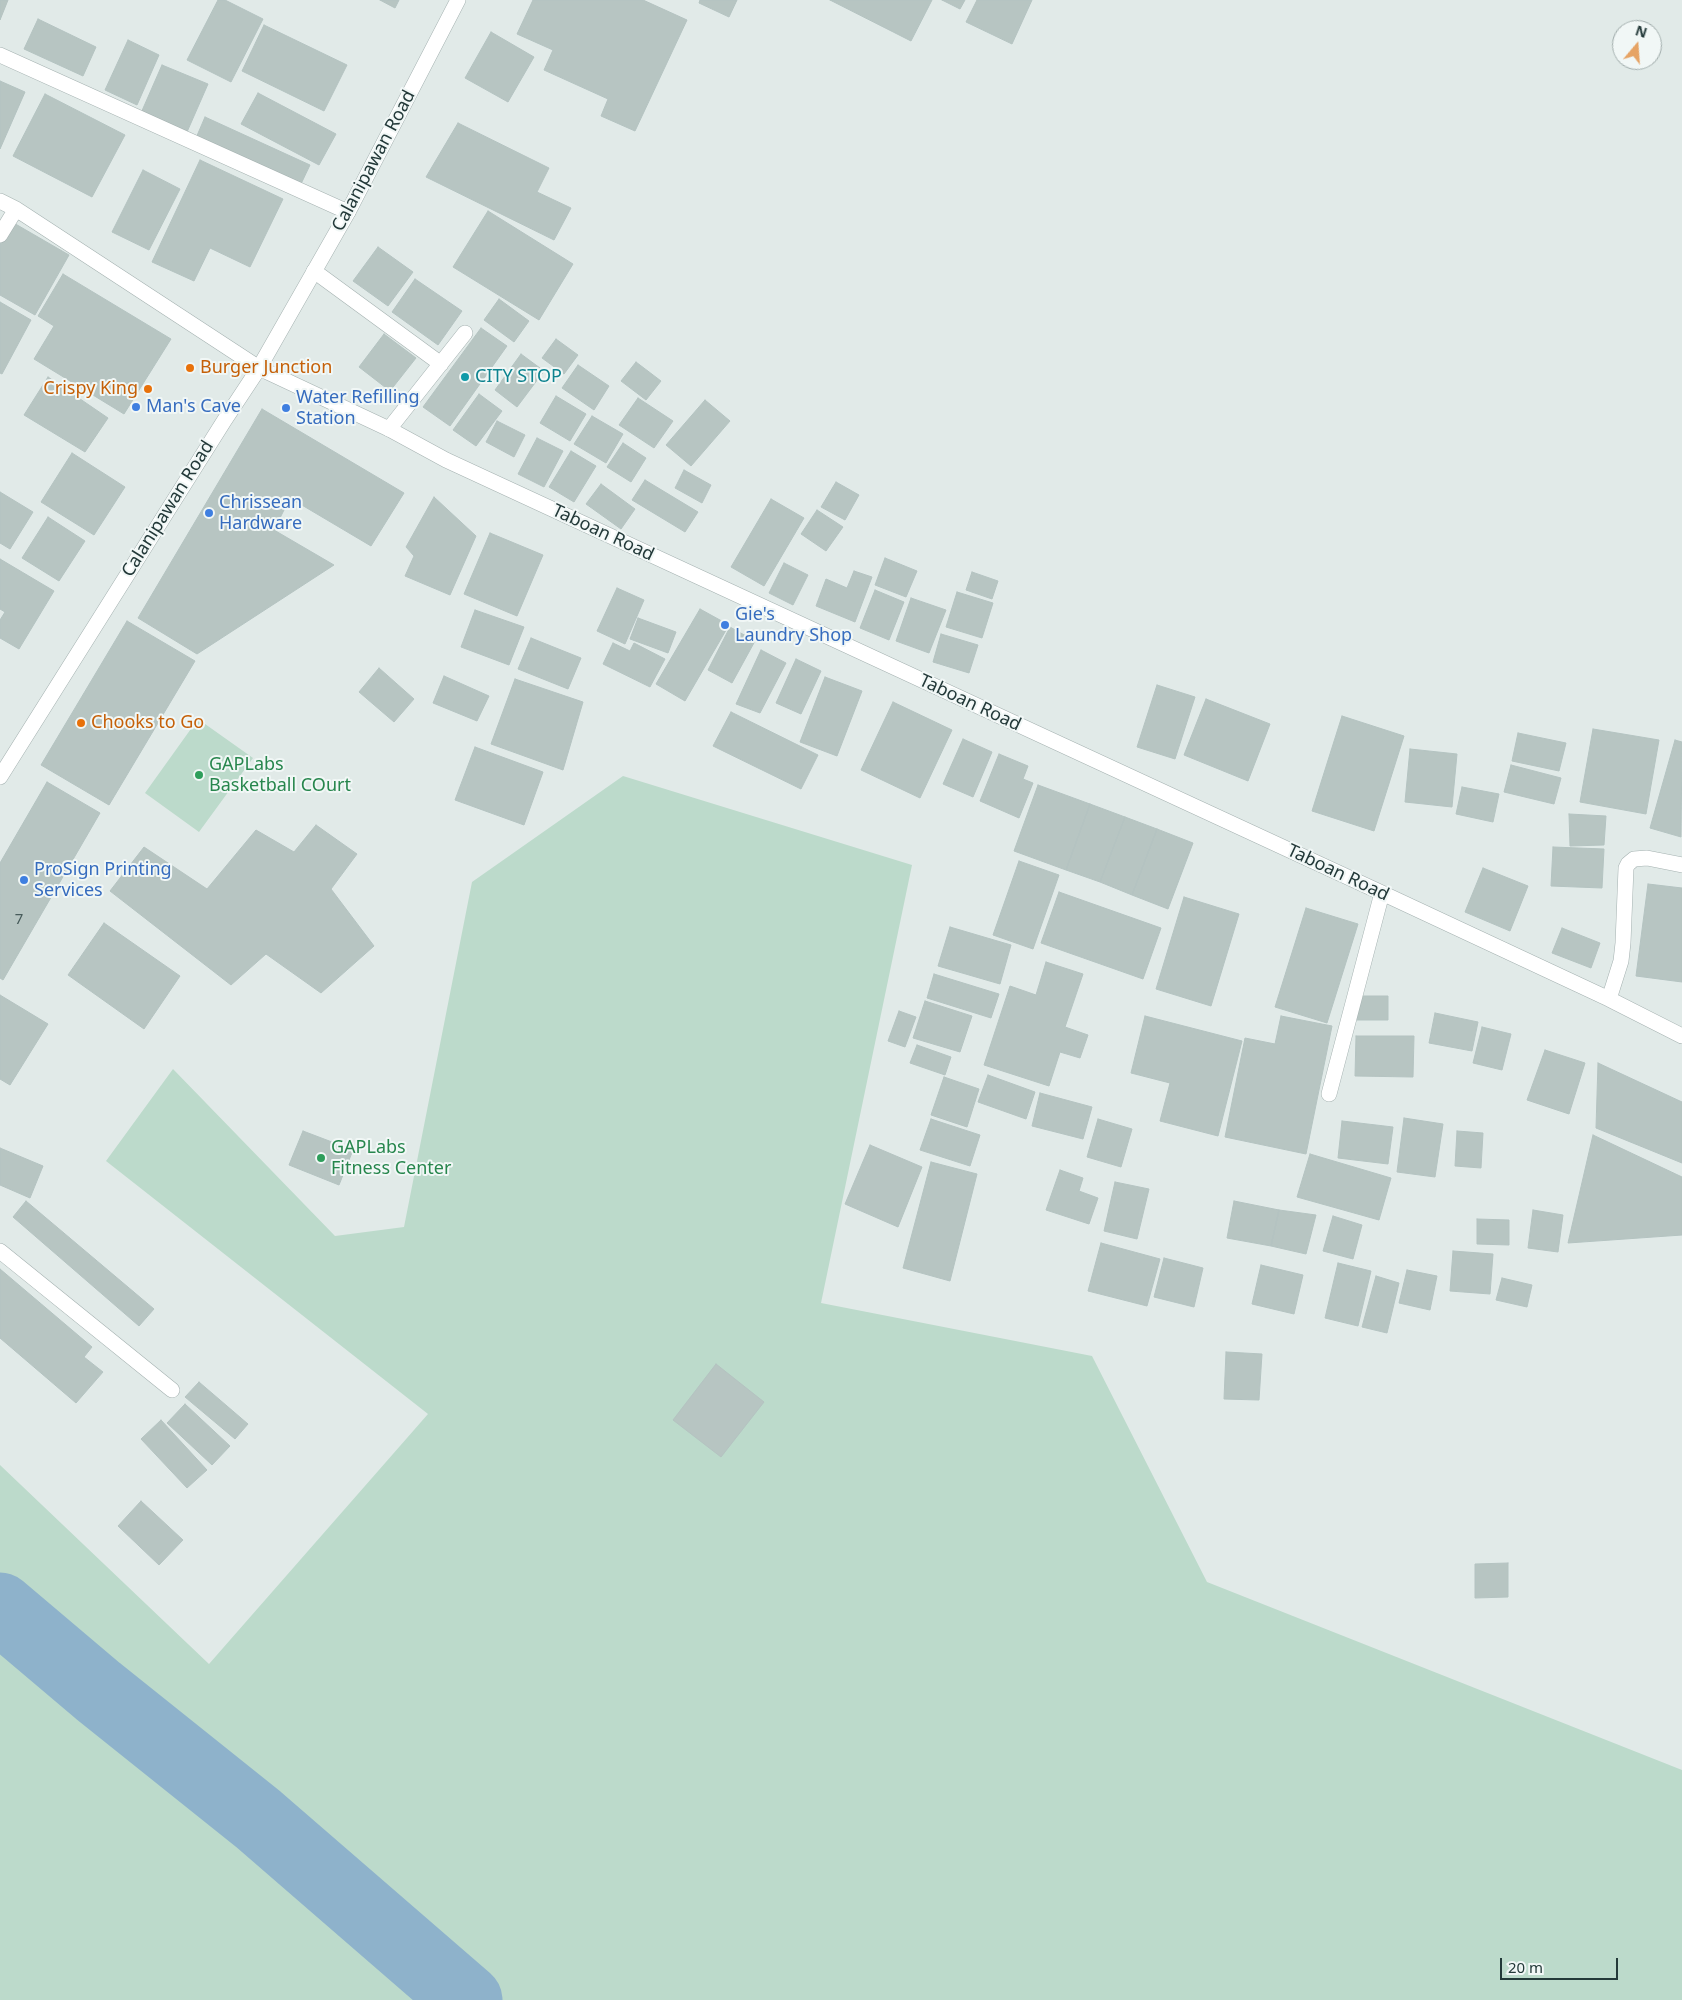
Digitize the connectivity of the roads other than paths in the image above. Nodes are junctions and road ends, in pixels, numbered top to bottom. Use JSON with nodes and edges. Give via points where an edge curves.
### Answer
{"nodes":[{"id":1,"x":458,"y":0,"type":"edge"},
{"id":2,"x":0,"y":55,"type":"edge"},
{"id":3,"x":0,"y":201,"type":"edge"},
{"id":4,"x":16,"y":209,"type":"junction"},
{"id":5,"x":348,"y":212,"type":"junction"},
{"id":6,"x":0,"y":235,"type":"edge"},
{"id":7,"x":314,"y":271,"type":"junction"},
{"id":8,"x":465,"y":333,"type":"dead end"},
{"id":9,"x":441,"y":364,"type":"junction"},
{"id":10,"x":260,"y":368,"type":"junction"},
{"id":11,"x":389,"y":429,"type":"junction"},
{"id":12,"x":0,"y":777,"type":"edge"},
{"id":13,"x":1682,"y":865,"type":"edge"},
{"id":14,"x":1382,"y":893,"type":"junction"},
{"id":15,"x":1609,"y":999,"type":"junction"},
{"id":16,"x":1682,"y":1036,"type":"edge"},
{"id":17,"x":1329,"y":1094,"type":"dead end"},
{"id":18,"x":0,"y":1251,"type":"edge"},
{"id":19,"x":172,"y":1390,"type":"dead end"}],
"edges":[{"from":1,"to":5,"type":"street","name":"Calanipawan Road"},
{"from":2,"to":5,"type":"street"},
{"from":3,"to":4,"type":"street","name":"Taboan Road"},
{"from":4,"to":6,"type":"street"},
{"from":4,"to":10,"type":"street","name":"Taboan Road"},
{"from":5,"to":7,"type":"street","name":"Calanipawan Road"},
{"from":7,"to":9,"type":"street"},
{"from":7,"to":10,"type":"street","name":"Calanipawan Road"},
{"from":8,"to":9,"type":"street"},
{"from":9,"to":11,"type":"street"},
{"from":10,"to":11,"type":"street","name":"Taboan Road"},
{"from":10,"to":12,"type":"street","name":"Calanipawan Road"},
{"from":11,"to":14,"type":"street","name":"Taboan Road","via":[[446,460]]},
{"from":13,"to":15,"type":"street","via":[[1648,858],[1634,859],[1628,864],[1621,961]]},
{"from":14,"to":15,"type":"street","name":"Taboan Road"},
{"from":14,"to":17,"type":"street"},
{"from":15,"to":16,"type":"street","name":"Taboan Road"},
{"from":18,"to":19,"type":"street"}]}
